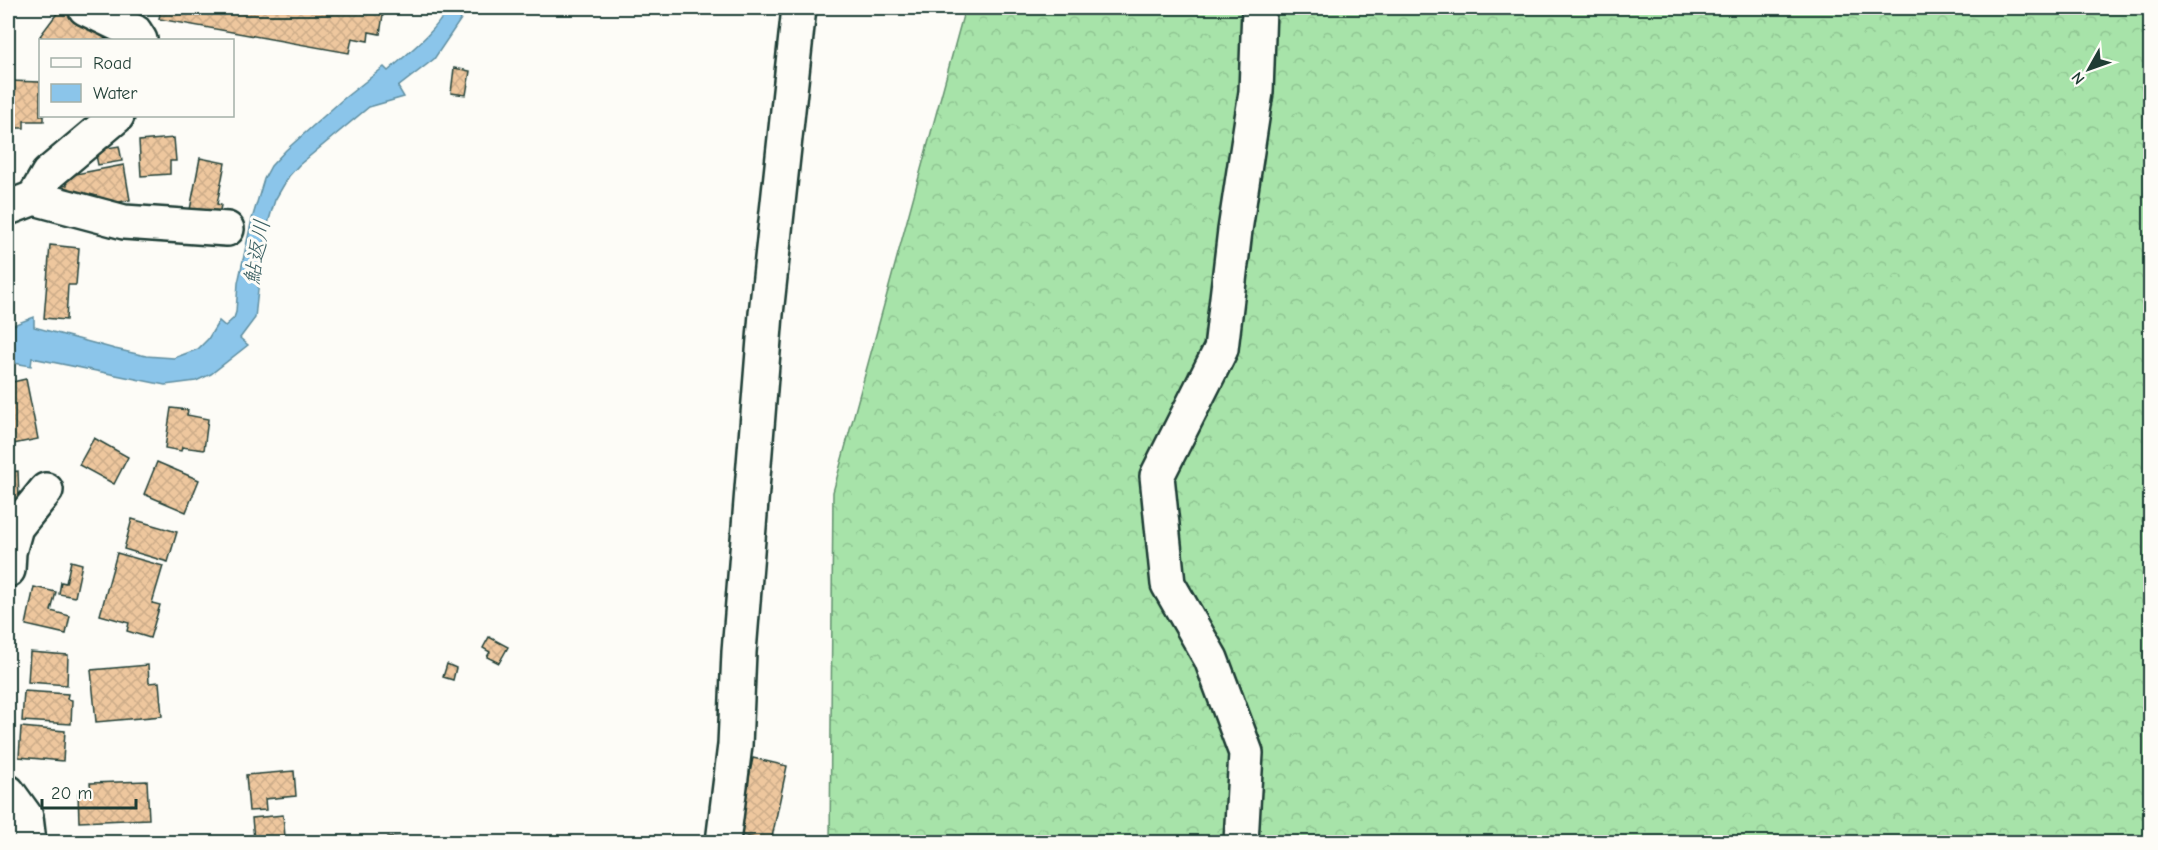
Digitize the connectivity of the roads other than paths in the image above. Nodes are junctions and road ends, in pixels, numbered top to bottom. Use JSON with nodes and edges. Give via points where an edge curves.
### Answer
{"nodes":[{"id":1,"x":86,"y":8,"type":"edge"},
{"id":2,"x":799,"y":8,"type":"edge"},
{"id":3,"x":1259,"y":8,"type":"edge"},
{"id":4,"x":139,"y":39,"type":"edge"},
{"id":5,"x":116,"y":117,"type":"edge"},
{"id":6,"x":21,"y":203,"type":"edge"},
{"id":7,"x":227,"y":229,"type":"dead end"},
{"id":8,"x":46,"y":490,"type":"dead end"},
{"id":9,"x":8,"y":570,"type":"edge"},
{"id":10,"x":8,"y":792,"type":"edge"},
{"id":11,"x":29,"y":843,"type":"edge"},
{"id":12,"x":723,"y":843,"type":"edge"},
{"id":13,"x":1240,"y":843,"type":"edge"}],
"edges":[{"from":1,"to":4,"type":"street","via":[[135,32]]},
{"from":2,"to":12,"type":"street","via":[[766,314],[735,745]]},
{"from":3,"to":13,"type":"street","via":[[1256,92],[1221,349],[1157,476],[1168,584],[1211,659],[1246,753]]},
{"from":5,"to":6,"type":"street","via":[[48,174]]},
{"from":6,"to":7,"type":"street","via":[[124,222]]},
{"from":8,"to":9,"type":"street","via":[[16,527]]},
{"from":10,"to":11,"type":"street","via":[[26,818]]}]}
